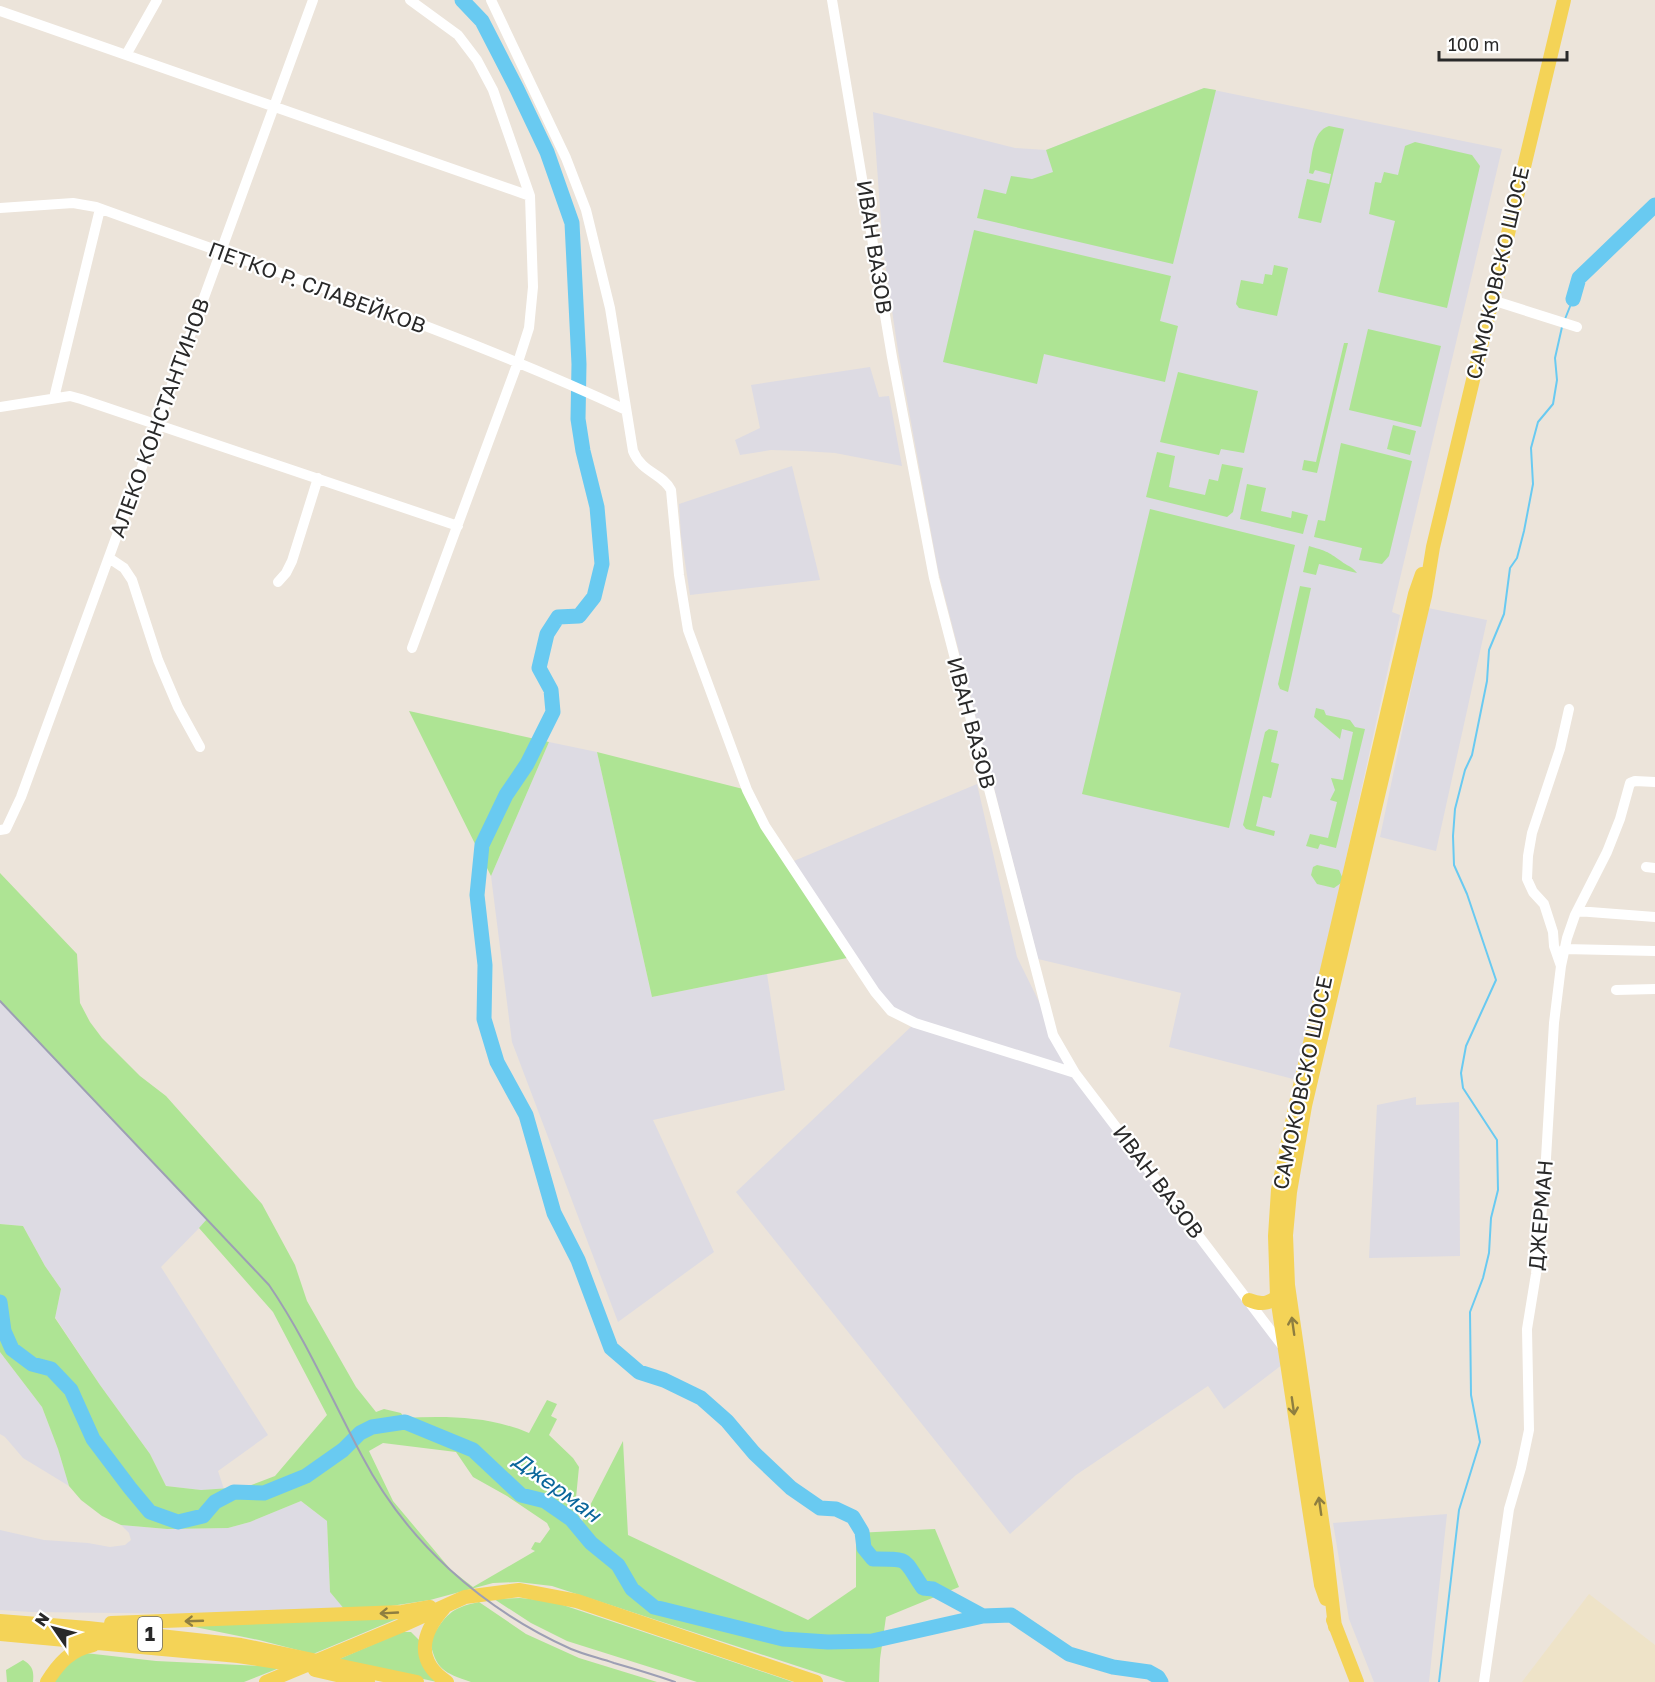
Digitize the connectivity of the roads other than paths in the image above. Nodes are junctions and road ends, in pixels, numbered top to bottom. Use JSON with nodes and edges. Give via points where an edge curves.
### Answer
{"nodes":[{"id":1,"x":157,"y":0,"type":"edge"},
{"id":2,"x":313,"y":0,"type":"edge"},
{"id":3,"x":410,"y":0,"type":"edge"},
{"id":4,"x":491,"y":0,"type":"edge"},
{"id":5,"x":832,"y":0,"type":"edge"},
{"id":6,"x":1564,"y":0,"type":"edge"},
{"id":7,"x":0,"y":11,"type":"edge"},
{"id":8,"x":126,"y":55,"type":"junction"},
{"id":9,"x":274,"y":105,"type":"junction"},
{"id":10,"x":530,"y":196,"type":"junction"},
{"id":11,"x":0,"y":208,"type":"edge"},
{"id":12,"x":100,"y":209,"type":"junction"},
{"id":13,"x":220,"y":252,"type":"junction"},
{"id":14,"x":1492,"y":300,"type":"junction"},
{"id":15,"x":1573,"y":325,"type":"dead end"},
{"id":16,"x":518,"y":362,"type":"junction"},
{"id":17,"x":54,"y":398,"type":"junction"},
{"id":18,"x":0,"y":407,"type":"edge"},
{"id":19,"x":626,"y":410,"type":"junction"},
{"id":20,"x":157,"y":424,"type":"junction"},
{"id":21,"x":318,"y":478,"type":"junction"},
{"id":22,"x":458,"y":526,"type":"junction"},
{"id":23,"x":1433,"y":547,"type":"junction"},
{"id":24,"x":109,"y":558,"type":"junction"},
{"id":25,"x":278,"y":582,"type":"dead end"},
{"id":26,"x":412,"y":648,"type":"dead end"},
{"id":27,"x":1569,"y":709,"type":"dead end"},
{"id":28,"x":200,"y":747,"type":"dead end"},
{"id":29,"x":1655,"y":782,"type":"edge"},
{"id":30,"x":0,"y":830,"type":"edge"},
{"id":31,"x":1577,"y":911,"type":"junction"},
{"id":32,"x":1655,"y":917,"type":"edge"},
{"id":33,"x":1564,"y":949,"type":"junction"},
{"id":34,"x":1655,"y":951,"type":"edge"},
{"id":35,"x":1561,"y":966,"type":"junction"},
{"id":36,"x":1655,"y":989,"type":"edge"},
{"id":37,"x":1616,"y":990,"type":"dead end"},
{"id":38,"x":1075,"y":1073,"type":"junction"},
{"id":39,"x":1288,"y":1285,"type":"junction"},
{"id":40,"x":1277,"y":1297,"type":"junction"},
{"id":41,"x":1249,"y":1300,"type":"junction"},
{"id":42,"x":1285,"y":1349,"type":"junction"},
{"id":43,"x":1299,"y":1367,"type":"junction"},
{"id":44,"x":448,"y":1604,"type":"junction"},
{"id":45,"x":0,"y":1614,"type":"edge"},
{"id":46,"x":0,"y":1621,"type":"edge"},
{"id":47,"x":111,"y":1623,"type":"junction"},
{"id":48,"x":403,"y":1625,"type":"junction"},
{"id":49,"x":1335,"y":1627,"type":"junction"},
{"id":50,"x":0,"y":1634,"type":"edge"},
{"id":51,"x":425,"y":1641,"type":"junction"},
{"id":52,"x":223,"y":1642,"type":"junction"},
{"id":53,"x":104,"y":1644,"type":"junction"},
{"id":54,"x":285,"y":1673,"type":"edge"},
{"id":55,"x":47,"y":1682,"type":"edge"},
{"id":56,"x":266,"y":1682,"type":"edge"},
{"id":57,"x":368,"y":1682,"type":"edge"},
{"id":58,"x":417,"y":1682,"type":"edge"},
{"id":59,"x":447,"y":1682,"type":"edge"},
{"id":60,"x":816,"y":1682,"type":"edge"},
{"id":61,"x":1357,"y":1682,"type":"edge"},
{"id":62,"x":1484,"y":1682,"type":"edge"}],
"edges":[{"from":1,"to":8,"type":"street"},
{"from":2,"to":9,"type":"street","name":"АЛЕКО КОНСТАНТИНОВ"},
{"from":3,"to":10,"type":"street","via":[[458,35],[477,60],[494,90]]},
{"from":4,"to":19,"type":"street","via":[[566,158],[586,210],[610,308]]},
{"from":5,"to":38,"type":"street","name":"ИВАН ВАЗОВ","via":[[934,578],[1047,1018]]},
{"from":6,"to":14,"type":"main road","name":"САМОКОВСКО ШОСЕ"},
{"from":7,"to":8,"type":"street"},
{"from":8,"to":9,"type":"street"},
{"from":9,"to":10,"type":"street"},
{"from":9,"to":13,"type":"street","name":"АЛЕКО КОНСТАНТИНОВ"},
{"from":10,"to":16,"type":"street","via":[[533,287],[529,328]]},
{"from":11,"to":12,"type":"street","name":"ПЕТКО Р. СЛАВЕЙКОВ","via":[[73,203]]},
{"from":12,"to":13,"type":"street","name":"ПЕТКО Р. СЛАВЕЙКОВ"},
{"from":12,"to":17,"type":"street"},
{"from":13,"to":16,"type":"street","name":"ПЕТКО Р. СЛАВЕЙКОВ"},
{"from":13,"to":20,"type":"street","name":"АЛЕКО КОНСТАНТИНОВ"},
{"from":14,"to":15,"type":"street"},
{"from":14,"to":23,"type":"main road","name":"САМОКОВСКО ШОСЕ"},
{"from":16,"to":19,"type":"street","name":"ПЕТКО Р. СЛАВЕЙКОВ"},
{"from":16,"to":22,"type":"street"},
{"from":17,"to":18,"type":"street"},
{"from":17,"to":20,"type":"street","via":[[70,396]]},
{"from":19,"to":38,"type":"street","via":[[637,460],[671,490],[688,630],[747,790],[765,826],[875,992],[891,1011],[915,1023]]},
{"from":20,"to":21,"type":"street"},
{"from":20,"to":24,"type":"street","name":"АЛЕКО КОНСТАНТИНОВ"},
{"from":21,"to":22,"type":"street"},
{"from":21,"to":25,"type":"street","via":[[292,561]]},
{"from":22,"to":26,"type":"street"},
{"from":23,"to":39,"type":"main road","name":"САМОКОВСКО ШОСЕ","via":[[1425,596],[1296,1152],[1286,1235]]},
{"from":23,"to":40,"type":"main road","name":"САМОКОВСКО ШОСЕ","via":[[1415,594],[1285,1150],[1275,1236]]},
{"from":24,"to":28,"type":"street","via":[[132,579],[158,660]]},
{"from":24,"to":30,"type":"street","name":"АЛЕКО КОНСТАНТИНОВ","via":[[12,820],[6,829]]},
{"from":27,"to":35,"type":"street","via":[[1532,833],[1527,879],[1544,904]]},
{"from":29,"to":31,"type":"street","name":"ДЖЕРМАН","via":[[1630,783],[1620,819]]},
{"from":31,"to":32,"type":"street"},
{"from":31,"to":33,"type":"street","name":"ДЖЕРМАН"},
{"from":33,"to":34,"type":"street"},
{"from":33,"to":35,"type":"street","name":"ДЖЕРМАН"},
{"from":35,"to":62,"type":"street","name":"ДЖЕРМАН","via":[[1536,1274],[1527,1329],[1529,1430],[1509,1509]]},
{"from":36,"to":37,"type":"street"},
{"from":38,"to":41,"type":"street","name":"ИВАН ВАЗОВ"},
{"from":39,"to":40,"type":"main road"},
{"from":43,"to":39,"type":"main road","name":"САМОКОВСКО ШОСЕ","one_way":true},
{"from":40,"to":41,"type":"main road","via":[[1265,1304]]},
{"from":40,"to":42,"type":"main road","name":"САМОКОВСКО ШОСЕ"},
{"from":41,"to":42,"type":"street","name":"ИВАН ВАЗОВ"},
{"from":42,"to":43,"type":"street","name":"ИВАН ВАЗОВ"},
{"from":42,"to":49,"type":"main road","name":"САМОКОВСКО ШОСЕ","one_way":true,"via":[[1321,1585]]},
{"from":49,"to":43,"type":"main road","name":"САМОКОВСКО ШОСЕ","one_way":true},
{"from":44,"to":47,"type":"main road","one_way":true,"via":[[402,1612]]},
{"from":44,"to":48,"type":"main road"},
{"from":44,"to":51,"type":"main road","via":[[430,1626]]},
{"from":44,"to":60,"type":"main road","via":[[484,1593],[519,1590],[577,1601]]},
{"from":45,"to":47,"type":"main road"},
{"from":46,"to":52,"type":"main road","number":"1"},
{"from":47,"to":52,"type":"main road"},
{"from":48,"to":51,"type":"main road","via":[[417,1630]]},
{"from":48,"to":54,"type":"main road"},
{"from":49,"to":61,"type":"main road","name":"САМОКОВСКО ШОСЕ"},
{"from":50,"to":53,"type":"main road","number":"1"},
{"from":51,"to":59,"type":"main road","via":[[429,1665]]},
{"from":52,"to":58,"type":"main road","number":"1"},
{"from":53,"to":54,"type":"main road","number":"1","via":[[238,1656]]},
{"from":53,"to":55,"type":"main road","via":[[69,1654]]},
{"from":54,"to":56,"type":"main road"},
{"from":54,"to":57,"type":"main road","number":"1","via":[[314,1669]]}]}
